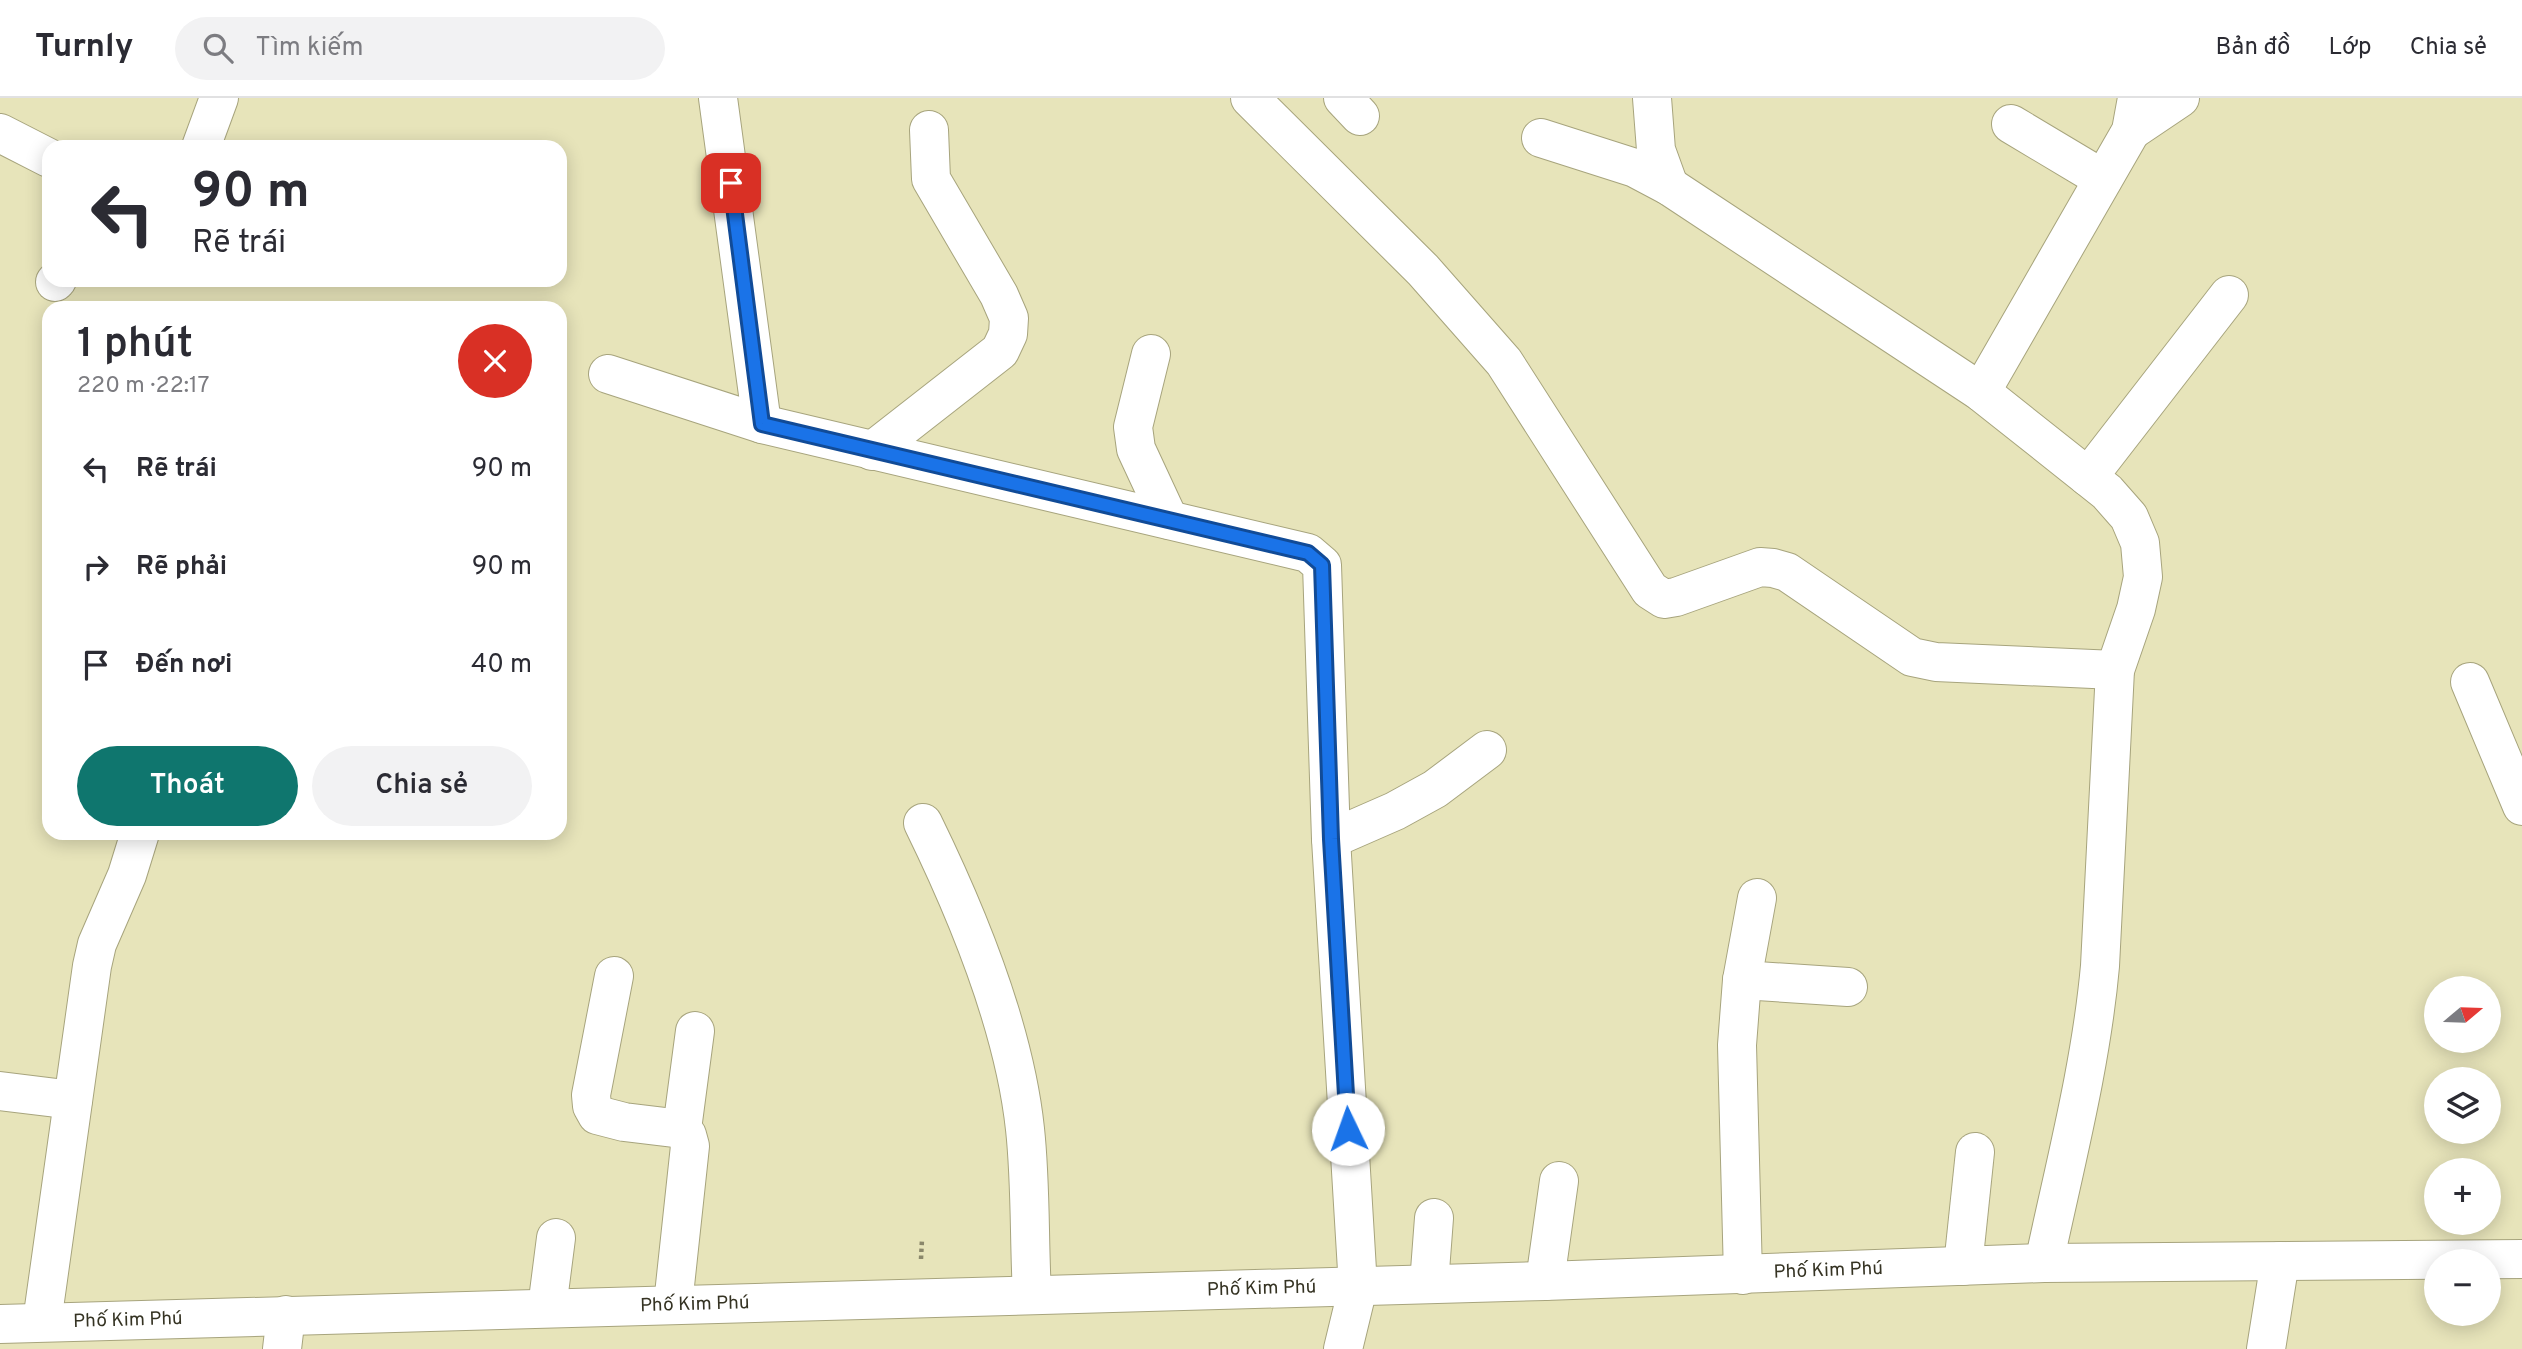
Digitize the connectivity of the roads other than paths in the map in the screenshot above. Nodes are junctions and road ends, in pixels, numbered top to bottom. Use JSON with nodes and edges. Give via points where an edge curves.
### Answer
{"nodes":[{"id":1,"x":219,"y":98,"type":"edge"},
{"id":2,"x":718,"y":98,"type":"edge"},
{"id":3,"x":1250,"y":98,"type":"edge"},
{"id":4,"x":1652,"y":98,"type":"edge"},
{"id":5,"x":2180,"y":98,"type":"edge"},
{"id":6,"x":2134,"y":115,"type":"edge"},
{"id":7,"x":2011,"y":124,"type":"dead end"},
{"id":8,"x":929,"y":130,"type":"dead end"},
{"id":9,"x":0,"y":132,"type":"edge"},
{"id":10,"x":1541,"y":138,"type":"dead end"},
{"id":11,"x":204,"y":140,"type":"edge"},
{"id":12,"x":42,"y":154,"type":"edge"},
{"id":13,"x":2103,"y":179,"type":"junction"},
{"id":14,"x":1669,"y":186,"type":"junction"},
{"id":15,"x":2229,"y":295,"type":"dead end"},
{"id":16,"x":1151,"y":354,"type":"dead end"},
{"id":17,"x":608,"y":374,"type":"dead end"},
{"id":18,"x":1981,"y":392,"type":"junction"},
{"id":19,"x":762,"y":424,"type":"junction"},
{"id":20,"x":872,"y":451,"type":"junction"},
{"id":21,"x":2088,"y":477,"type":"junction"},
{"id":22,"x":1169,"y":520,"type":"junction"},
{"id":23,"x":2115,"y":670,"type":"junction"},
{"id":24,"x":2470,"y":682,"type":"dead end"},
{"id":25,"x":1487,"y":750,"type":"dead end"},
{"id":26,"x":2522,"y":806,"type":"edge"},
{"id":27,"x":923,"y":823,"type":"dead end"},
{"id":28,"x":1331,"y":839,"type":"junction"},
{"id":29,"x":138,"y":840,"type":"edge"},
{"id":30,"x":1757,"y":898,"type":"dead end"},
{"id":31,"x":614,"y":976,"type":"dead end"},
{"id":32,"x":1742,"y":980,"type":"junction"},
{"id":33,"x":1848,"y":987,"type":"dead end"},
{"id":34,"x":695,"y":1031,"type":"dead end"},
{"id":35,"x":0,"y":1091,"type":"edge"},
{"id":36,"x":73,"y":1100,"type":"junction"},
{"id":37,"x":682,"y":1129,"type":"junction"},
{"id":38,"x":1975,"y":1152,"type":"dead end"},
{"id":39,"x":1559,"y":1181,"type":"dead end"},
{"id":40,"x":1434,"y":1218,"type":"dead end"},
{"id":41,"x":556,"y":1238,"type":"dead end"},
{"id":42,"x":2522,"y":1259,"type":"edge"},
{"id":43,"x":2280,"y":1261,"type":"junction"},
{"id":44,"x":2044,"y":1263,"type":"junction"},
{"id":45,"x":1963,"y":1266,"type":"junction"},
{"id":46,"x":1743,"y":1275,"type":"junction"},
{"id":47,"x":1545,"y":1281,"type":"junction"},
{"id":48,"x":1429,"y":1284,"type":"junction"},
{"id":49,"x":1358,"y":1287,"type":"junction"},
{"id":50,"x":1032,"y":1294,"type":"junction"},
{"id":51,"x":673,"y":1304,"type":"junction"},
{"id":52,"x":547,"y":1308,"type":"junction"},
{"id":53,"x":42,"y":1322,"type":"junction"},
{"id":54,"x":0,"y":1324,"type":"edge"},
{"id":55,"x":284,"y":1332,"type":"edge"},
{"id":56,"x":1343,"y":1349,"type":"edge"},
{"id":57,"x":2266,"y":1349,"type":"edge"}],
"edges":[{"from":1,"to":11,"type":"street"},
{"from":2,"to":19,"type":"street"},
{"from":3,"to":23,"type":"street","via":[[1423,270],[1504,362],[1650,590],[1664,599],[1676,597],[1760,567],[1773,568],[1787,572],[1912,657]]},
{"from":4,"to":14,"type":"street","via":[[1656,150]]},
{"from":5,"to":6,"type":"street"},
{"from":6,"to":13,"type":"street"},
{"from":7,"to":13,"type":"street"},
{"from":8,"to":20,"type":"street","via":[[931,179],[999,295],[1009,318],[1008,334],[1000,351]]},
{"from":9,"to":12,"type":"street"},
{"from":10,"to":14,"type":"street","via":[[1635,168]]},
{"from":13,"to":18,"type":"street"},
{"from":14,"to":18,"type":"street"},
{"from":15,"to":21,"type":"street"},
{"from":16,"to":22,"type":"street","via":[[1133,427],[1136,449]]},
{"from":17,"to":19,"type":"street"},
{"from":18,"to":21,"type":"street"},
{"from":19,"to":20,"type":"street"},
{"from":20,"to":22,"type":"street"},
{"from":21,"to":23,"type":"street","via":[[2129,517],[2140,543],[2143,577]]},
{"from":22,"to":28,"type":"street","via":[[1308,553],[1322,565]]},
{"from":23,"to":44,"type":"street","via":[[2096,1011]]},
{"from":24,"to":26,"type":"street"},
{"from":25,"to":28,"type":"street","via":[[1434,789]]},
{"from":27,"to":50,"type":"street","via":[[951,881],[1012,1056],[1025,1130]]},
{"from":28,"to":49,"type":"street"},
{"from":29,"to":36,"type":"street","via":[[97,944]]},
{"from":30,"to":32,"type":"street"},
{"from":31,"to":37,"type":"street","via":[[592,1106],[597,1115],[624,1122]]},
{"from":32,"to":33,"type":"street"},
{"from":32,"to":46,"type":"street","via":[[1737,1045]]},
{"from":34,"to":37,"type":"street"},
{"from":35,"to":36,"type":"street"},
{"from":36,"to":53,"type":"street"},
{"from":37,"to":51,"type":"street","via":[[690,1146]]},
{"from":38,"to":45,"type":"street"},
{"from":39,"to":47,"type":"street"},
{"from":40,"to":48,"type":"street"},
{"from":41,"to":52,"type":"street"},
{"from":42,"to":43,"type":"street","name":"Phố Kim Phú"},
{"from":43,"to":44,"type":"street","name":"Phố Kim Phú"},
{"from":43,"to":57,"type":"street"},
{"from":44,"to":45,"type":"street","name":"Phố Kim Phú"},
{"from":45,"to":46,"type":"street","name":"Phố Kim Phú"},
{"from":46,"to":47,"type":"street","name":"Phố Kim Phú"},
{"from":47,"to":48,"type":"street","name":"Phố Kim Phú"},
{"from":48,"to":49,"type":"street","name":"Phố Kim Phú"},
{"from":49,"to":50,"type":"street","name":"Phố Kim Phú"},
{"from":49,"to":56,"type":"street"},
{"from":50,"to":51,"type":"street","name":"Phố Kim Phú"},
{"from":51,"to":52,"type":"street","name":"Phố Kim Phú"},
{"from":52,"to":55,"type":"street","name":"Phố Kim Phú"},
{"from":53,"to":54,"type":"street","name":"Phố Kim Phú"},
{"from":53,"to":55,"type":"street","name":"Phố Kim Phú"}]}
